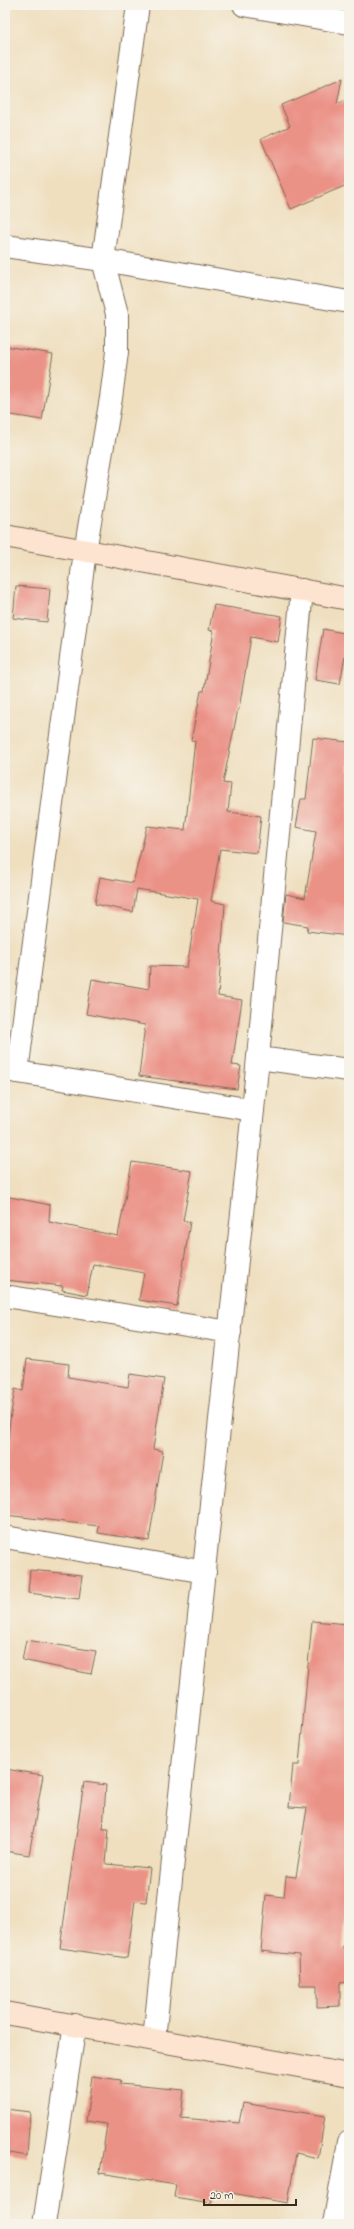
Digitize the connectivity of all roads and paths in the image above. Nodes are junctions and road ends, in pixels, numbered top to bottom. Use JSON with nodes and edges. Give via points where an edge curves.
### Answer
{"nodes":[{"id":1,"x":138,"y":5,"type":"edge"},
{"id":2,"x":244,"y":5,"type":"edge"},
{"id":3,"x":349,"y":22,"type":"edge"},
{"id":4,"x":5,"y":246,"type":"edge"},
{"id":5,"x":103,"y":260,"type":"junction"},
{"id":6,"x":349,"y":302,"type":"edge"},
{"id":7,"x":5,"y":536,"type":"edge"},
{"id":8,"x":86,"y":551,"type":"junction"},
{"id":9,"x":302,"y":590,"type":"junction"},
{"id":10,"x":349,"y":599,"type":"edge"},
{"id":11,"x":258,"y":1058,"type":"junction"},
{"id":12,"x":349,"y":1070,"type":"edge"},
{"id":13,"x":11,"y":1071,"type":"edge"},
{"id":14,"x":253,"y":1110,"type":"junction"},
{"id":15,"x":5,"y":1296,"type":"edge"},
{"id":16,"x":230,"y":1332,"type":"junction"},
{"id":17,"x":5,"y":1537,"type":"edge"},
{"id":18,"x":205,"y":1572,"type":"junction"},
{"id":19,"x":5,"y":2013,"type":"edge"},
{"id":20,"x":75,"y":2025,"type":"junction"},
{"id":21,"x":154,"y":2039,"type":"junction"},
{"id":22,"x":349,"y":2075,"type":"edge"},
{"id":23,"x":349,"y":2142,"type":"edge"},
{"id":24,"x":44,"y":2224,"type":"edge"},
{"id":25,"x":334,"y":2224,"type":"edge"}],
"edges":[{"from":1,"to":5,"type":"street"},
{"from":2,"to":3,"type":"street"},
{"from":4,"to":5,"type":"street"},
{"from":5,"to":6,"type":"street"},
{"from":5,"to":8,"type":"street","via":[[117,314],[116,352]]},
{"from":7,"to":8,"type":"street"},
{"from":8,"to":9,"type":"street"},
{"from":8,"to":13,"type":"street"},
{"from":9,"to":10,"type":"street"},
{"from":9,"to":11,"type":"street"},
{"from":11,"to":12,"type":"street"},
{"from":11,"to":14,"type":"street"},
{"from":13,"to":14,"type":"street"},
{"from":14,"to":16,"type":"street"},
{"from":15,"to":16,"type":"street"},
{"from":16,"to":18,"type":"street"},
{"from":17,"to":18,"type":"street"},
{"from":18,"to":21,"type":"street"},
{"from":19,"to":20,"type":"street"},
{"from":20,"to":21,"type":"street"},
{"from":20,"to":24,"type":"street"},
{"from":21,"to":22,"type":"street"},
{"from":23,"to":25,"type":"street"}]}
